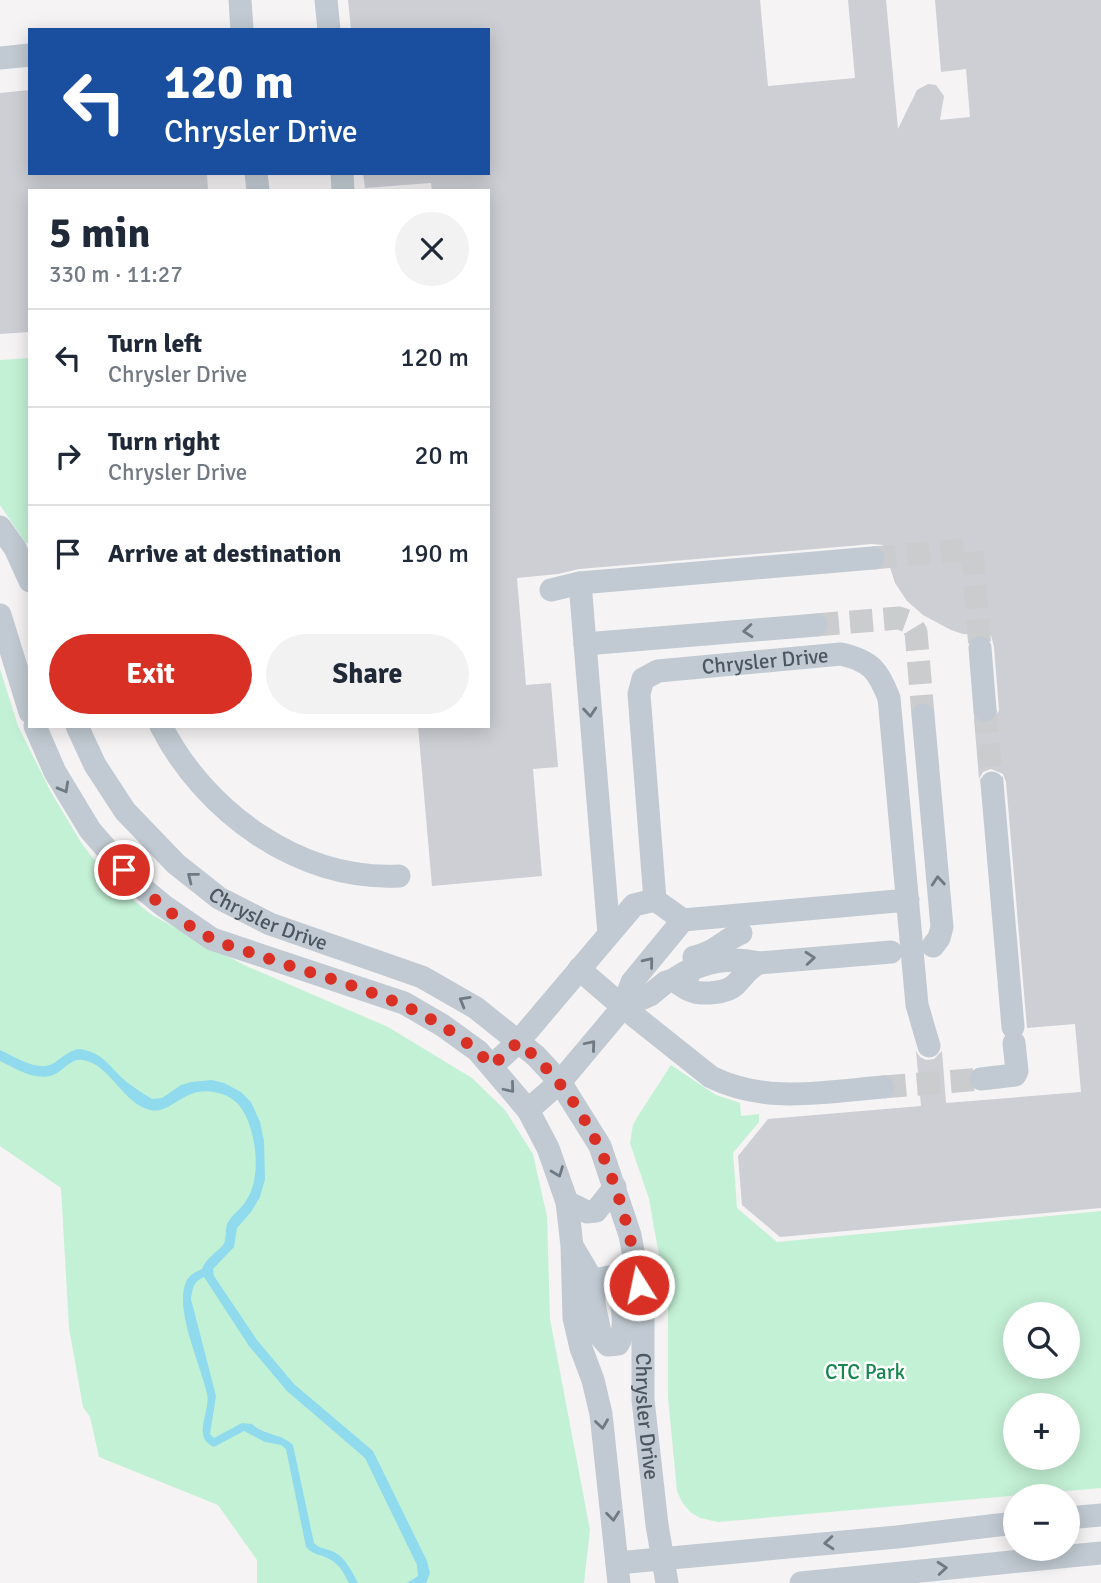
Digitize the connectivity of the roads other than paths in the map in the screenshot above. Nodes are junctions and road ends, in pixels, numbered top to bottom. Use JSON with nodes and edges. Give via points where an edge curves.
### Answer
{"nodes":[{"id":1,"x":240,"y":0,"type":"edge"},
{"id":2,"x":326,"y":0,"type":"edge"},
{"id":3,"x":242,"y":28,"type":"edge"},
{"id":4,"x":329,"y":28,"type":"edge"},
{"id":5,"x":28,"y":55,"type":"edge"},
{"id":6,"x":0,"y":58,"type":"edge"},
{"id":7,"x":0,"y":527,"type":"edge"},
{"id":8,"x":873,"y":558,"type":"tunnel mouth"},
{"id":9,"x":28,"y":570,"type":"edge"},
{"id":10,"x":580,"y":583,"type":"junction"},
{"id":11,"x":551,"y":590,"type":"dead end"},
{"id":12,"x":0,"y":615,"type":"edge"},
{"id":13,"x":816,"y":625,"type":"tunnel mouth"},
{"id":14,"x":585,"y":644,"type":"junction"},
{"id":15,"x":980,"y":648,"type":"tunnel mouth"},
{"id":16,"x":28,"y":706,"type":"edge"},
{"id":17,"x":985,"y":709,"type":"tunnel mouth"},
{"id":18,"x":923,"y":715,"type":"tunnel mouth"},
{"id":19,"x":36,"y":728,"type":"edge"},
{"id":20,"x":78,"y":728,"type":"edge"},
{"id":21,"x":163,"y":728,"type":"edge"},
{"id":22,"x":992,"y":783,"type":"tunnel mouth"},
{"id":23,"x":399,"y":876,"type":"dead end"},
{"id":24,"x":655,"y":900,"type":"junction"},
{"id":25,"x":908,"y":901,"type":"junction"},
{"id":26,"x":683,"y":920,"type":"junction"},
{"id":27,"x":741,"y":933,"type":"dead end"},
{"id":28,"x":609,"y":934,"type":"junction"},
{"id":29,"x":933,"y":946,"type":"dead end"},
{"id":30,"x":891,"y":952,"type":"dead end"},
{"id":31,"x":579,"y":969,"type":"junction"},
{"id":32,"x":665,"y":983,"type":"junction"},
{"id":33,"x":622,"y":1007,"type":"junction"},
{"id":34,"x":518,"y":1042,"type":"junction"},
{"id":35,"x":929,"y":1046,"type":"dead end"},
{"id":36,"x":492,"y":1066,"type":"junction"},
{"id":37,"x":981,"y":1079,"type":"tunnel mouth"},
{"id":38,"x":560,"y":1082,"type":"junction"},
{"id":39,"x":883,"y":1087,"type":"tunnel mouth"},
{"id":40,"x":528,"y":1110,"type":"junction"},
{"id":41,"x":615,"y":1187,"type":"junction"},
{"id":42,"x":567,"y":1202,"type":"junction"},
{"id":43,"x":630,"y":1235,"type":"junction"},
{"id":44,"x":572,"y":1246,"type":"junction"},
{"id":45,"x":619,"y":1296,"type":"junction"},
{"id":46,"x":594,"y":1299,"type":"junction"},
{"id":47,"x":623,"y":1324,"type":"junction"},
{"id":48,"x":598,"y":1328,"type":"junction"},
{"id":49,"x":643,"y":1375,"type":"junction"},
{"id":50,"x":593,"y":1380,"type":"junction"},
{"id":51,"x":1101,"y":1515,"type":"edge"},
{"id":52,"x":1080,"y":1517,"type":"edge"},
{"id":53,"x":1003,"y":1524,"type":"edge"},
{"id":54,"x":1101,"y":1553,"type":"edge"},
{"id":55,"x":663,"y":1558,"type":"junction"},
{"id":56,"x":618,"y":1573,"type":"edge"},
{"id":57,"x":667,"y":1583,"type":"edge"},
{"id":58,"x":801,"y":1583,"type":"edge"}],
"edges":[{"from":1,"to":3,"type":"street"},
{"from":2,"to":4,"type":"street"},
{"from":5,"to":6,"type":"street"},
{"from":7,"to":9,"type":"street"},
{"from":8,"to":10,"type":"street"},
{"from":10,"to":11,"type":"street"},
{"from":10,"to":14,"type":"street"},
{"from":12,"to":16,"type":"street"},
{"from":13,"to":14,"type":"street","one_way":true},
{"from":14,"to":28,"type":"street","one_way":true},
{"from":15,"to":17,"type":"street"},
{"from":29,"to":18,"type":"street","one_way":true,"via":[[942,927]]},
{"from":19,"to":36,"type":"street","name":"Chrysler Drive","one_way":true,"via":[[55,772],[90,830],[136,883],[164,906],[212,939],[404,1003],[442,1025]]},
{"from":34,"to":20,"type":"street","name":"Chrysler Drive","one_way":true,"via":[[476,1008],[422,977],[270,924],[219,898],[176,864],[125,811]]},
{"from":21,"to":23,"type":"street","via":[[210,796],[259,835],[324,866],[369,876]]},
{"from":22,"to":37,"type":"street","via":[[1017,1071]]},
{"from":24,"to":25,"type":"street","name":"Chrysler Drive","via":[[639,694],[643,679],[658,671],[841,654],[860,659],[880,673],[889,698]]},
{"from":24,"to":26,"type":"street"},
{"from":24,"to":28,"type":"street","via":[[634,905]]},
{"from":25,"to":26,"type":"street"},
{"from":25,"to":35,"type":"street","name":"Chrysler Drive","via":[[916,1005]]},
{"from":33,"to":26,"type":"street","one_way":true,"via":[[632,982]]},
{"from":27,"to":32,"type":"street","via":[[708,954],[679,962],[669,970]]},
{"from":28,"to":31,"type":"street"},
{"from":32,"to":30,"type":"street","one_way":true,"via":[[699,993],[725,991],[749,970]]},
{"from":31,"to":33,"type":"street"},
{"from":31,"to":34,"type":"street"},
{"from":32,"to":33,"type":"street"},
{"from":38,"to":33,"type":"street","one_way":true},
{"from":33,"to":39,"type":"street","via":[[711,1077],[743,1090],[788,1095]]},
{"from":34,"to":36,"type":"street"},
{"from":34,"to":38,"type":"street","name":"Chrysler Drive"},
{"from":36,"to":40,"type":"street","name":"Chrysler Drive","one_way":true},
{"from":38,"to":40,"type":"street"},
{"from":38,"to":41,"type":"street","name":"Chrysler Drive","via":[[600,1146]]},
{"from":40,"to":42,"type":"street","name":"Chrysler Drive","one_way":true,"via":[[548,1148]]},
{"from":41,"to":42,"type":"street","via":[[596,1211],[587,1212]]},
{"from":41,"to":43,"type":"street","name":"Chrysler Drive"},
{"from":42,"to":44,"type":"street","name":"Chrysler Drive"},
{"from":43,"to":45,"type":"street"},
{"from":43,"to":49,"type":"street","name":"Chrysler Drive","via":[[643,1306]]},
{"from":44,"to":46,"type":"street","via":[[587,1271]]},
{"from":44,"to":50,"type":"street","name":"Chrysler Drive","via":[[574,1318]]},
{"from":45,"to":46,"type":"street","via":[[614,1281],[604,1277],[595,1284]]},
{"from":45,"to":47,"type":"street"},
{"from":46,"to":48,"type":"street"},
{"from":47,"to":48,"type":"street","via":[[621,1340],[613,1346],[604,1342]]},
{"from":47,"to":49,"type":"street","via":[[630,1352]]},
{"from":48,"to":50,"type":"street"},
{"from":49,"to":55,"type":"street","name":"Chrysler Drive"},
{"from":50,"to":56,"type":"street","name":"Chrysler Drive","one_way":true,"via":[[605,1441]]},
{"from":51,"to":52,"type":"street"},
{"from":53,"to":55,"type":"street","name":"Chrysler Drive","one_way":true},
{"from":58,"to":54,"type":"street","one_way":true},
{"from":55,"to":56,"type":"street","name":"Chrysler Drive"},
{"from":55,"to":57,"type":"street","name":"Chrysler Drive"}]}
